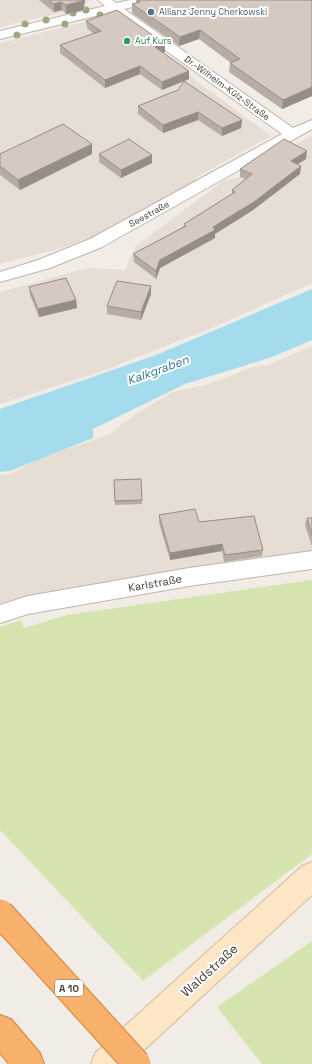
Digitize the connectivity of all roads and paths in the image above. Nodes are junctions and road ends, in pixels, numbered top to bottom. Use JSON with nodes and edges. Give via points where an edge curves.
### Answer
{"nodes":[{"id":1,"x":145,"y":0,"type":"edge"},
{"id":2,"x":109,"y":4,"type":"edge"},
{"id":3,"x":0,"y":35,"type":"edge"},
{"id":4,"x":312,"y":124,"type":"edge"},
{"id":5,"x":292,"y":134,"type":"junction"},
{"id":6,"x":0,"y":277,"type":"edge"},
{"id":7,"x":312,"y":560,"type":"edge"},
{"id":8,"x":0,"y":614,"type":"edge"},
{"id":9,"x":312,"y":876,"type":"edge"},
{"id":10,"x":0,"y":913,"type":"edge"},
{"id":11,"x":0,"y":1030,"type":"edge"},
{"id":12,"x":29,"y":1064,"type":"edge"},
{"id":13,"x":106,"y":1064,"type":"edge"},
{"id":14,"x":137,"y":1064,"type":"edge"}],
"edges":[{"from":1,"to":2,"type":"street"},
{"from":2,"to":3,"type":"street"},
{"from":2,"to":5,"type":"street","name":"Dr.-Wilhelm-Külz-Straße"},
{"from":4,"to":5,"type":"street","name":"Seestraße"},
{"from":5,"to":6,"type":"street","name":"Seestraße","via":[[96,243],[44,264]]},
{"from":7,"to":8,"type":"street","name":"Karlstraße","via":[[189,577],[43,602]]},
{"from":9,"to":13,"type":"street","name":"Waldstraße"},
{"from":10,"to":14,"type":"highway","number":"A 10","bridge":true},
{"from":11,"to":12,"type":"highway"}]}
